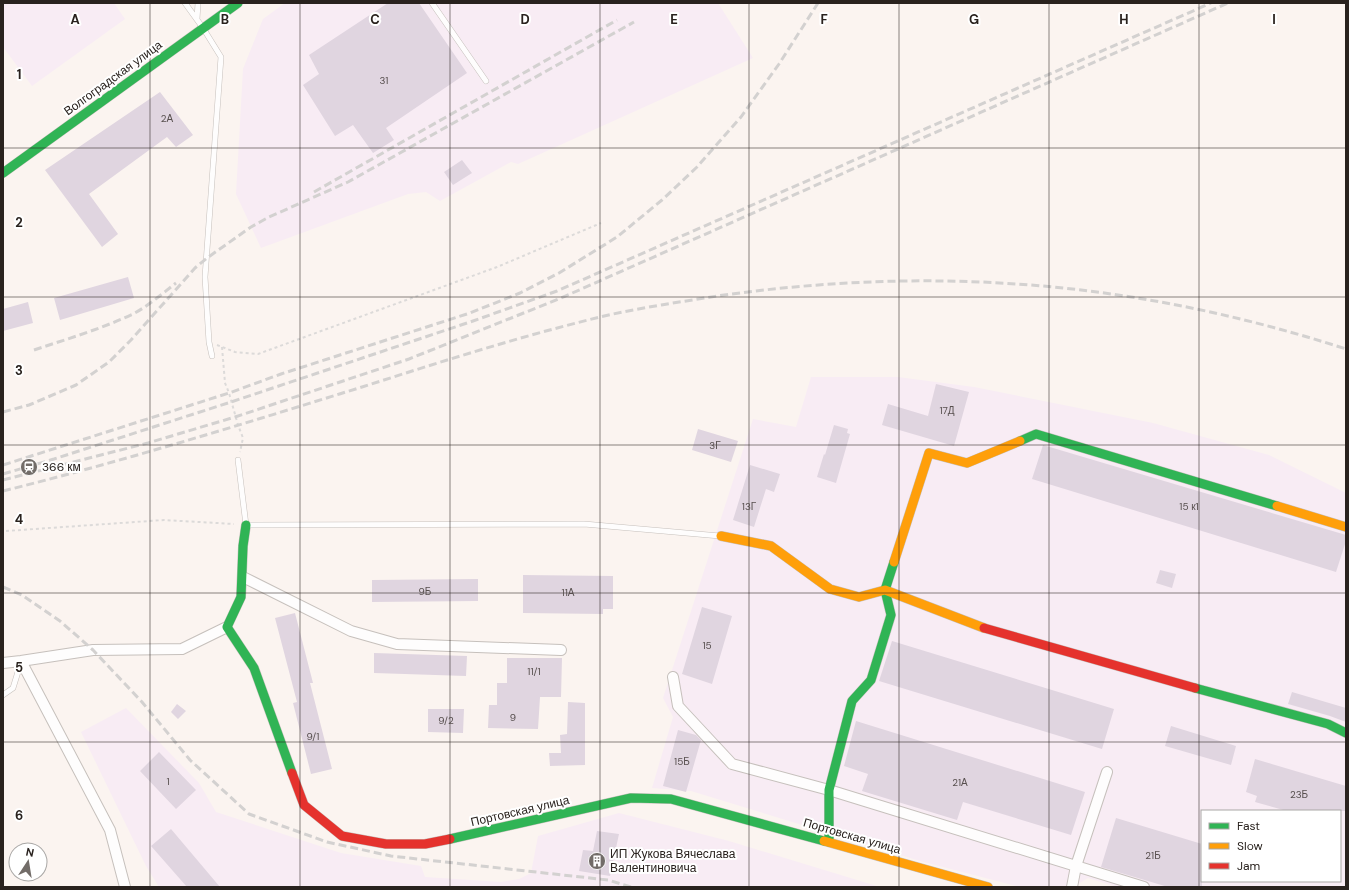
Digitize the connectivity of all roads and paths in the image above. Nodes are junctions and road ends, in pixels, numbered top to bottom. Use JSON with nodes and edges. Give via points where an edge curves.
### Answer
{"nodes":[{"id":1,"x":185,"y":3,"type":"edge"},
{"id":2,"x":198,"y":3,"type":"edge"},
{"id":3,"x":238,"y":3,"type":"edge"},
{"id":4,"x":432,"y":3,"type":"edge"},
{"id":5,"x":197,"y":19,"type":"junction"},
{"id":6,"x":204,"y":28,"type":"junction"},
{"id":7,"x":486,"y":81,"type":"dead end"},
{"id":8,"x":3,"y":173,"type":"edge"},
{"id":9,"x":601,"y":223,"type":"dead end"},
{"id":10,"x":209,"y":342,"type":"junction"},
{"id":11,"x":222,"y":347,"type":"junction"},
{"id":12,"x":212,"y":356,"type":"dead end"},
{"id":13,"x":238,"y":460,"type":"joint"},
{"id":14,"x":246,"y":525,"type":"junction"},
{"id":15,"x":1346,"y":527,"type":"edge"},
{"id":16,"x":6,"y":531,"type":"dead end"},
{"id":17,"x":721,"y":536,"type":"joint"},
{"id":18,"x":243,"y":577,"type":"junction"},
{"id":19,"x":885,"y":590,"type":"junction"},
{"id":20,"x":228,"y":628,"type":"junction"},
{"id":21,"x":561,"y":650,"type":"dead end"},
{"id":22,"x":21,"y":661,"type":"junction"},
{"id":23,"x":3,"y":663,"type":"edge"},
{"id":24,"x":673,"y":677,"type":"dead end"},
{"id":25,"x":3,"y":695,"type":"edge"},
{"id":26,"x":1346,"y":733,"type":"edge"},
{"id":27,"x":1107,"y":772,"type":"dead end"},
{"id":28,"x":829,"y":790,"type":"junction"},
{"id":29,"x":829,"y":842,"type":"junction"},
{"id":30,"x":1076,"y":866,"type":"junction"},
{"id":31,"x":125,"y":887,"type":"edge"},
{"id":32,"x":988,"y":887,"type":"edge"},
{"id":33,"x":1072,"y":887,"type":"edge"},
{"id":34,"x":1144,"y":887,"type":"edge"}],
"edges":[{"from":1,"to":5,"type":"lane"},
{"from":2,"to":5,"type":"lane"},
{"from":3,"to":6,"type":"street","name":"Волгоградская улица"},
{"from":4,"to":7,"type":"lane"},
{"from":5,"to":6,"type":"lane"},
{"from":6,"to":8,"type":"street","name":"Волгоградская улица"},
{"from":6,"to":10,"type":"lane","via":[[221,57],[205,277]]},
{"from":9,"to":11,"type":"path","via":[[497,267],[258,354],[235,352]]},
{"from":10,"to":11,"type":"path"},
{"from":10,"to":12,"type":"lane"},
{"from":11,"to":13,"type":"path","via":[[225,383],[243,438]]},
{"from":13,"to":14,"type":"lane"},
{"from":14,"to":16,"type":"path","via":[[164,520]]},
{"from":14,"to":17,"type":"lane","via":[[584,524]]},
{"from":14,"to":18,"type":"street"},
{"from":15,"to":19,"type":"street","via":[[1036,434],[967,463],[929,453]]},
{"from":17,"to":19,"type":"street","via":[[771,546],[830,590],[859,597]]},
{"from":18,"to":20,"type":"street","via":[[241,598]]},
{"from":18,"to":21,"type":"street","via":[[350,631],[397,644]]},
{"from":19,"to":26,"type":"street","via":[[988,630],[1328,724]]},
{"from":19,"to":28,"type":"street","via":[[892,615],[871,680],[852,701]]},
{"from":20,"to":22,"type":"street","via":[[182,649],[93,650]]},
{"from":20,"to":29,"type":"street","name":"Портовская улица","via":[[254,668],[304,805],[342,836],[386,844],[425,844],[632,798],[671,799]]},
{"from":22,"to":23,"type":"street"},
{"from":22,"to":25,"type":"lane","via":[[13,688]]},
{"from":22,"to":31,"type":"street","via":[[110,830]]},
{"from":24,"to":28,"type":"street","via":[[678,706],[732,764]]},
{"from":27,"to":30,"type":"street"},
{"from":28,"to":29,"type":"street"},
{"from":28,"to":30,"type":"street"},
{"from":29,"to":32,"type":"street","name":"Портовская улица"},
{"from":30,"to":33,"type":"street"},
{"from":30,"to":34,"type":"street"}]}
